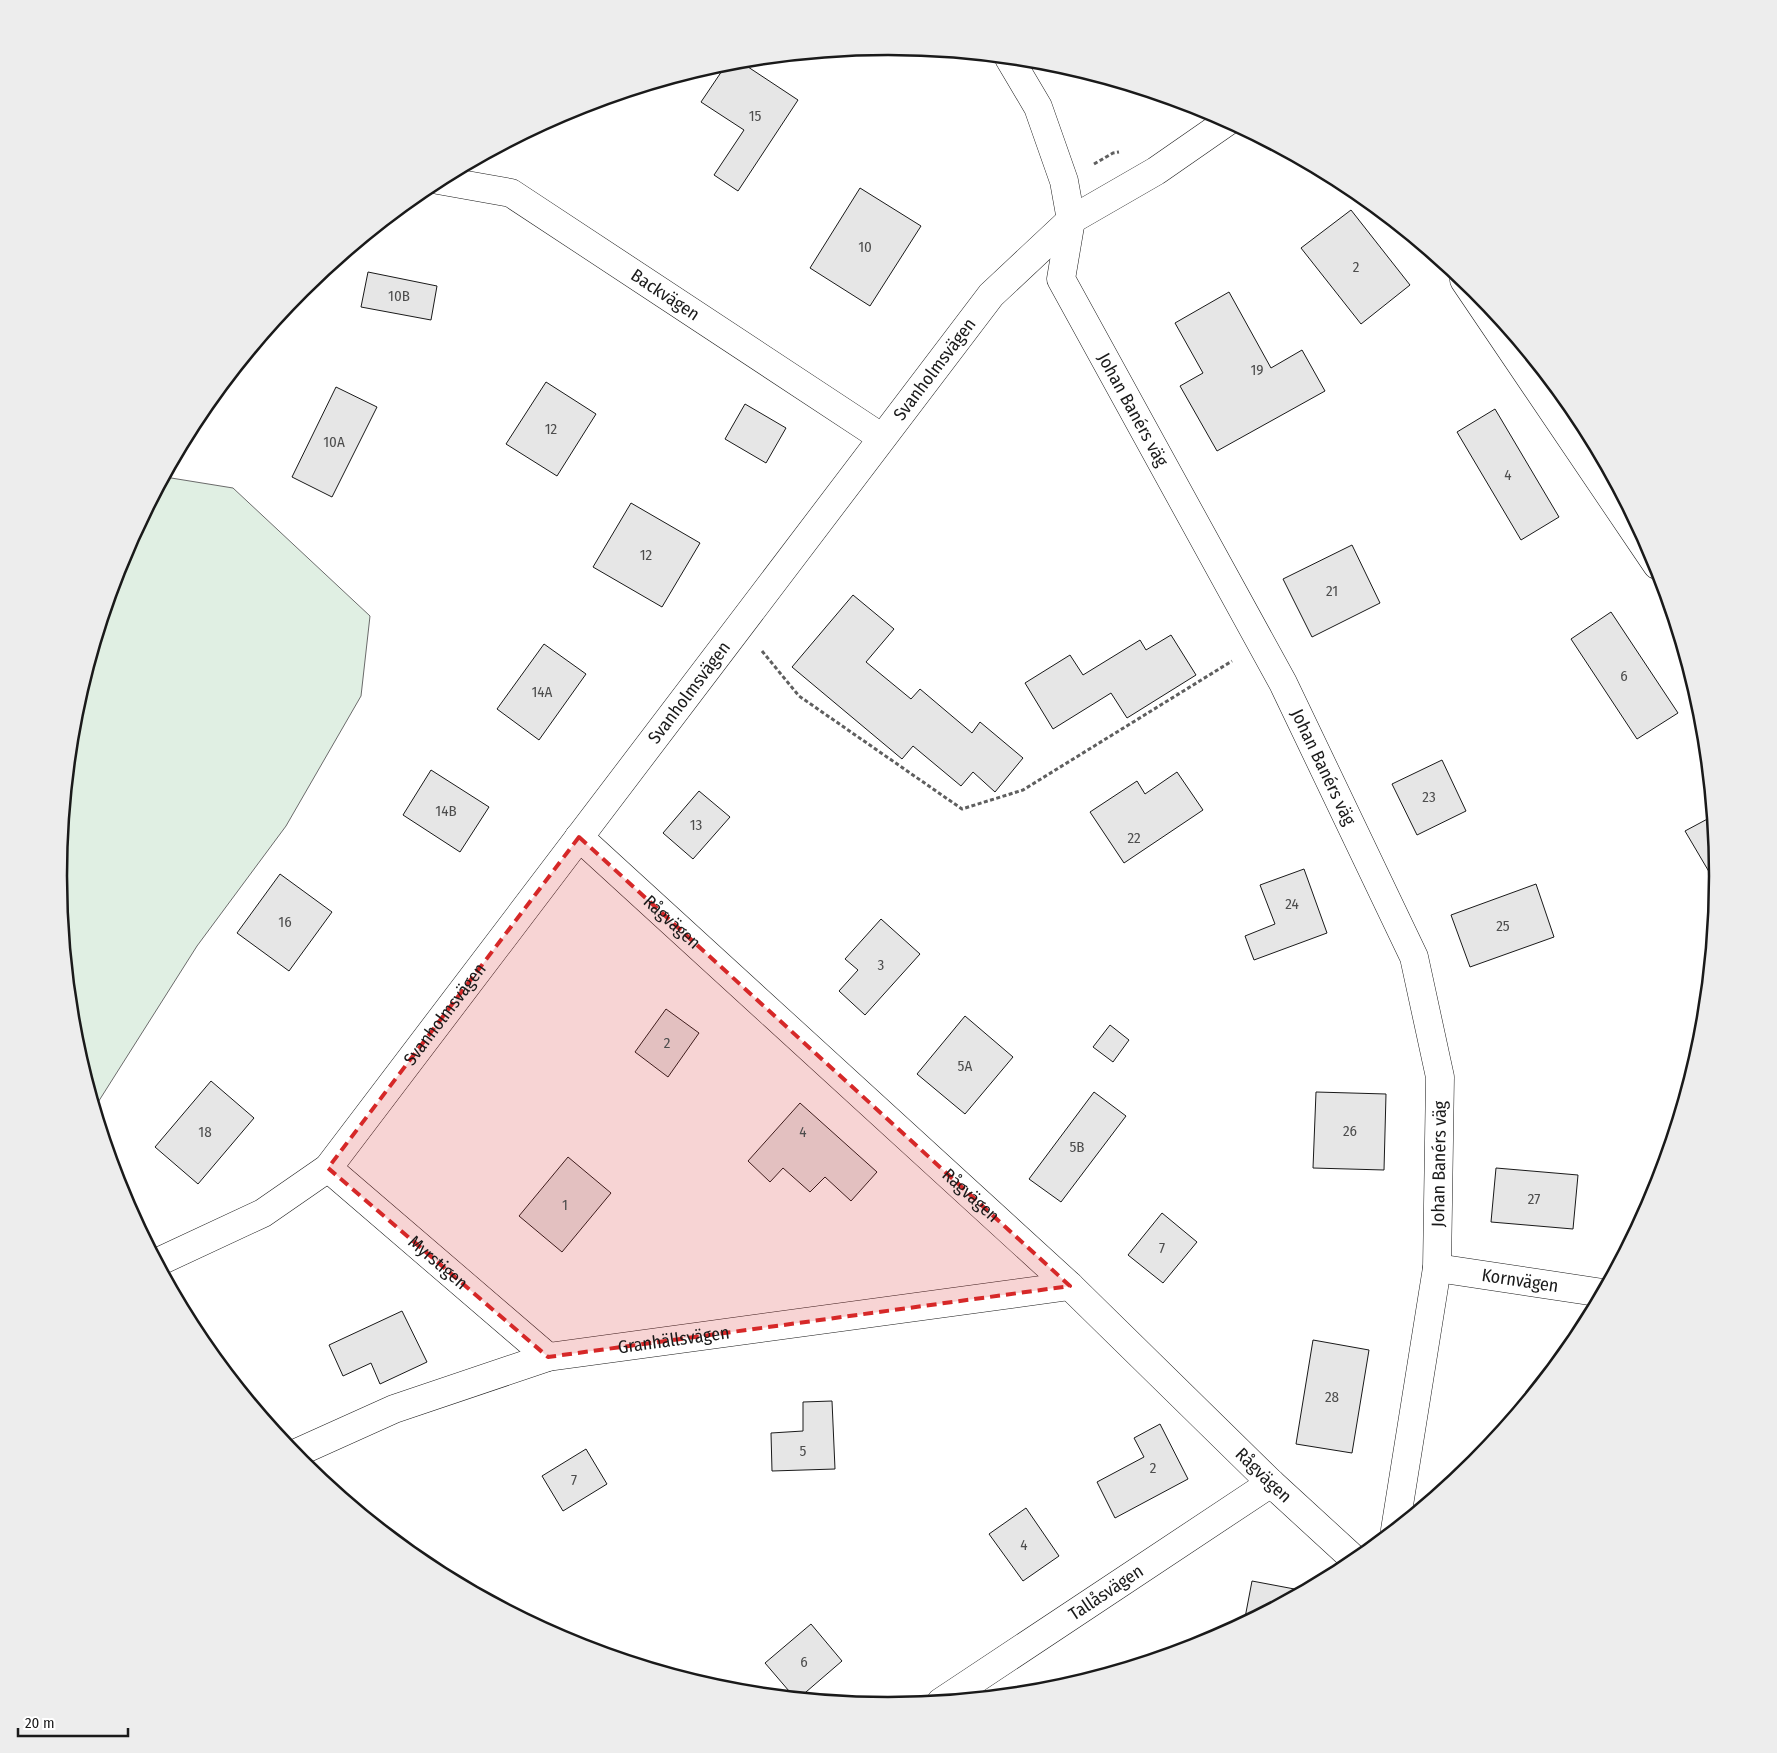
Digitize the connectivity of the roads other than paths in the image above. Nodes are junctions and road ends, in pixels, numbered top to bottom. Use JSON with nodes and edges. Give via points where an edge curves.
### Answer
{"nodes":[{"id":1,"x":1013,"y":65,"type":"edge"},
{"id":2,"x":1221,"y":126,"type":"edge"},
{"id":3,"x":450,"y":182,"type":"edge"},
{"id":4,"x":1071,"y":220,"type":"junction"},
{"id":5,"x":1490,"y":318,"type":"edge"},
{"id":6,"x":881,"y":437,"type":"junction"},
{"id":7,"x":1630,"y":523,"type":"edge"},
{"id":8,"x":579,"y":837,"type":"junction"},
{"id":9,"x":328,"y":1168,"type":"junction"},
{"id":10,"x":163,"y":1260,"type":"edge"},
{"id":11,"x":1437,"y":1268,"type":"junction"},
{"id":12,"x":1070,"y":1286,"type":"junction"},
{"id":13,"x":1597,"y":1292,"type":"edge"},
{"id":14,"x":548,"y":1357,"type":"junction"},
{"id":15,"x":302,"y":1450,"type":"edge"},
{"id":16,"x":1271,"y":1483,"type":"junction"},
{"id":17,"x":1396,"y":1522,"type":"edge"},
{"id":18,"x":1350,"y":1556,"type":"edge"},
{"id":19,"x":951,"y":1695,"type":"edge"}],
"edges":[{"from":1,"to":4,"type":"street","name":"Johan Banérs väg","via":[[1038,107],[1064,182]]},
{"from":2,"to":4,"type":"street","name":"Svanholmsvägen","via":[[1156,171]]},
{"from":3,"to":6,"type":"street","name":"Backvägen","via":[[512,194]]},
{"from":4,"to":6,"type":"street","name":"Svanholmsvägen","via":[[991,294]]},
{"from":4,"to":11,"type":"street","name":"Johan Banérs väg","via":[[1061,280],[1283,683],[1414,957],[1440,1077]]},
{"from":5,"to":7,"type":"street"},
{"from":6,"to":8,"type":"street","name":"Svanholmsvägen"},
{"from":8,"to":9,"type":"street","name":"Svanholmsvägen"},
{"from":8,"to":12,"type":"street","name":"Rågvägen"},
{"from":9,"to":10,"type":"street","name":"Svanholmsvägen","via":[[263,1213]]},
{"from":9,"to":14,"type":"street","name":"Myrstigen"},
{"from":11,"to":13,"type":"street","name":"Kornvägen"},
{"from":11,"to":17,"type":"street","name":"Johan Banérs väg"},
{"from":12,"to":14,"type":"street","name":"Granhällsvägen"},
{"from":12,"to":16,"type":"street","name":"Rågvägen"},
{"from":14,"to":15,"type":"street","name":"Granhällsvägen","via":[[394,1409]]},
{"from":16,"to":18,"type":"street","name":"Rågvägen"},
{"from":16,"to":19,"type":"street","name":"Tallåsvägen"}]}
